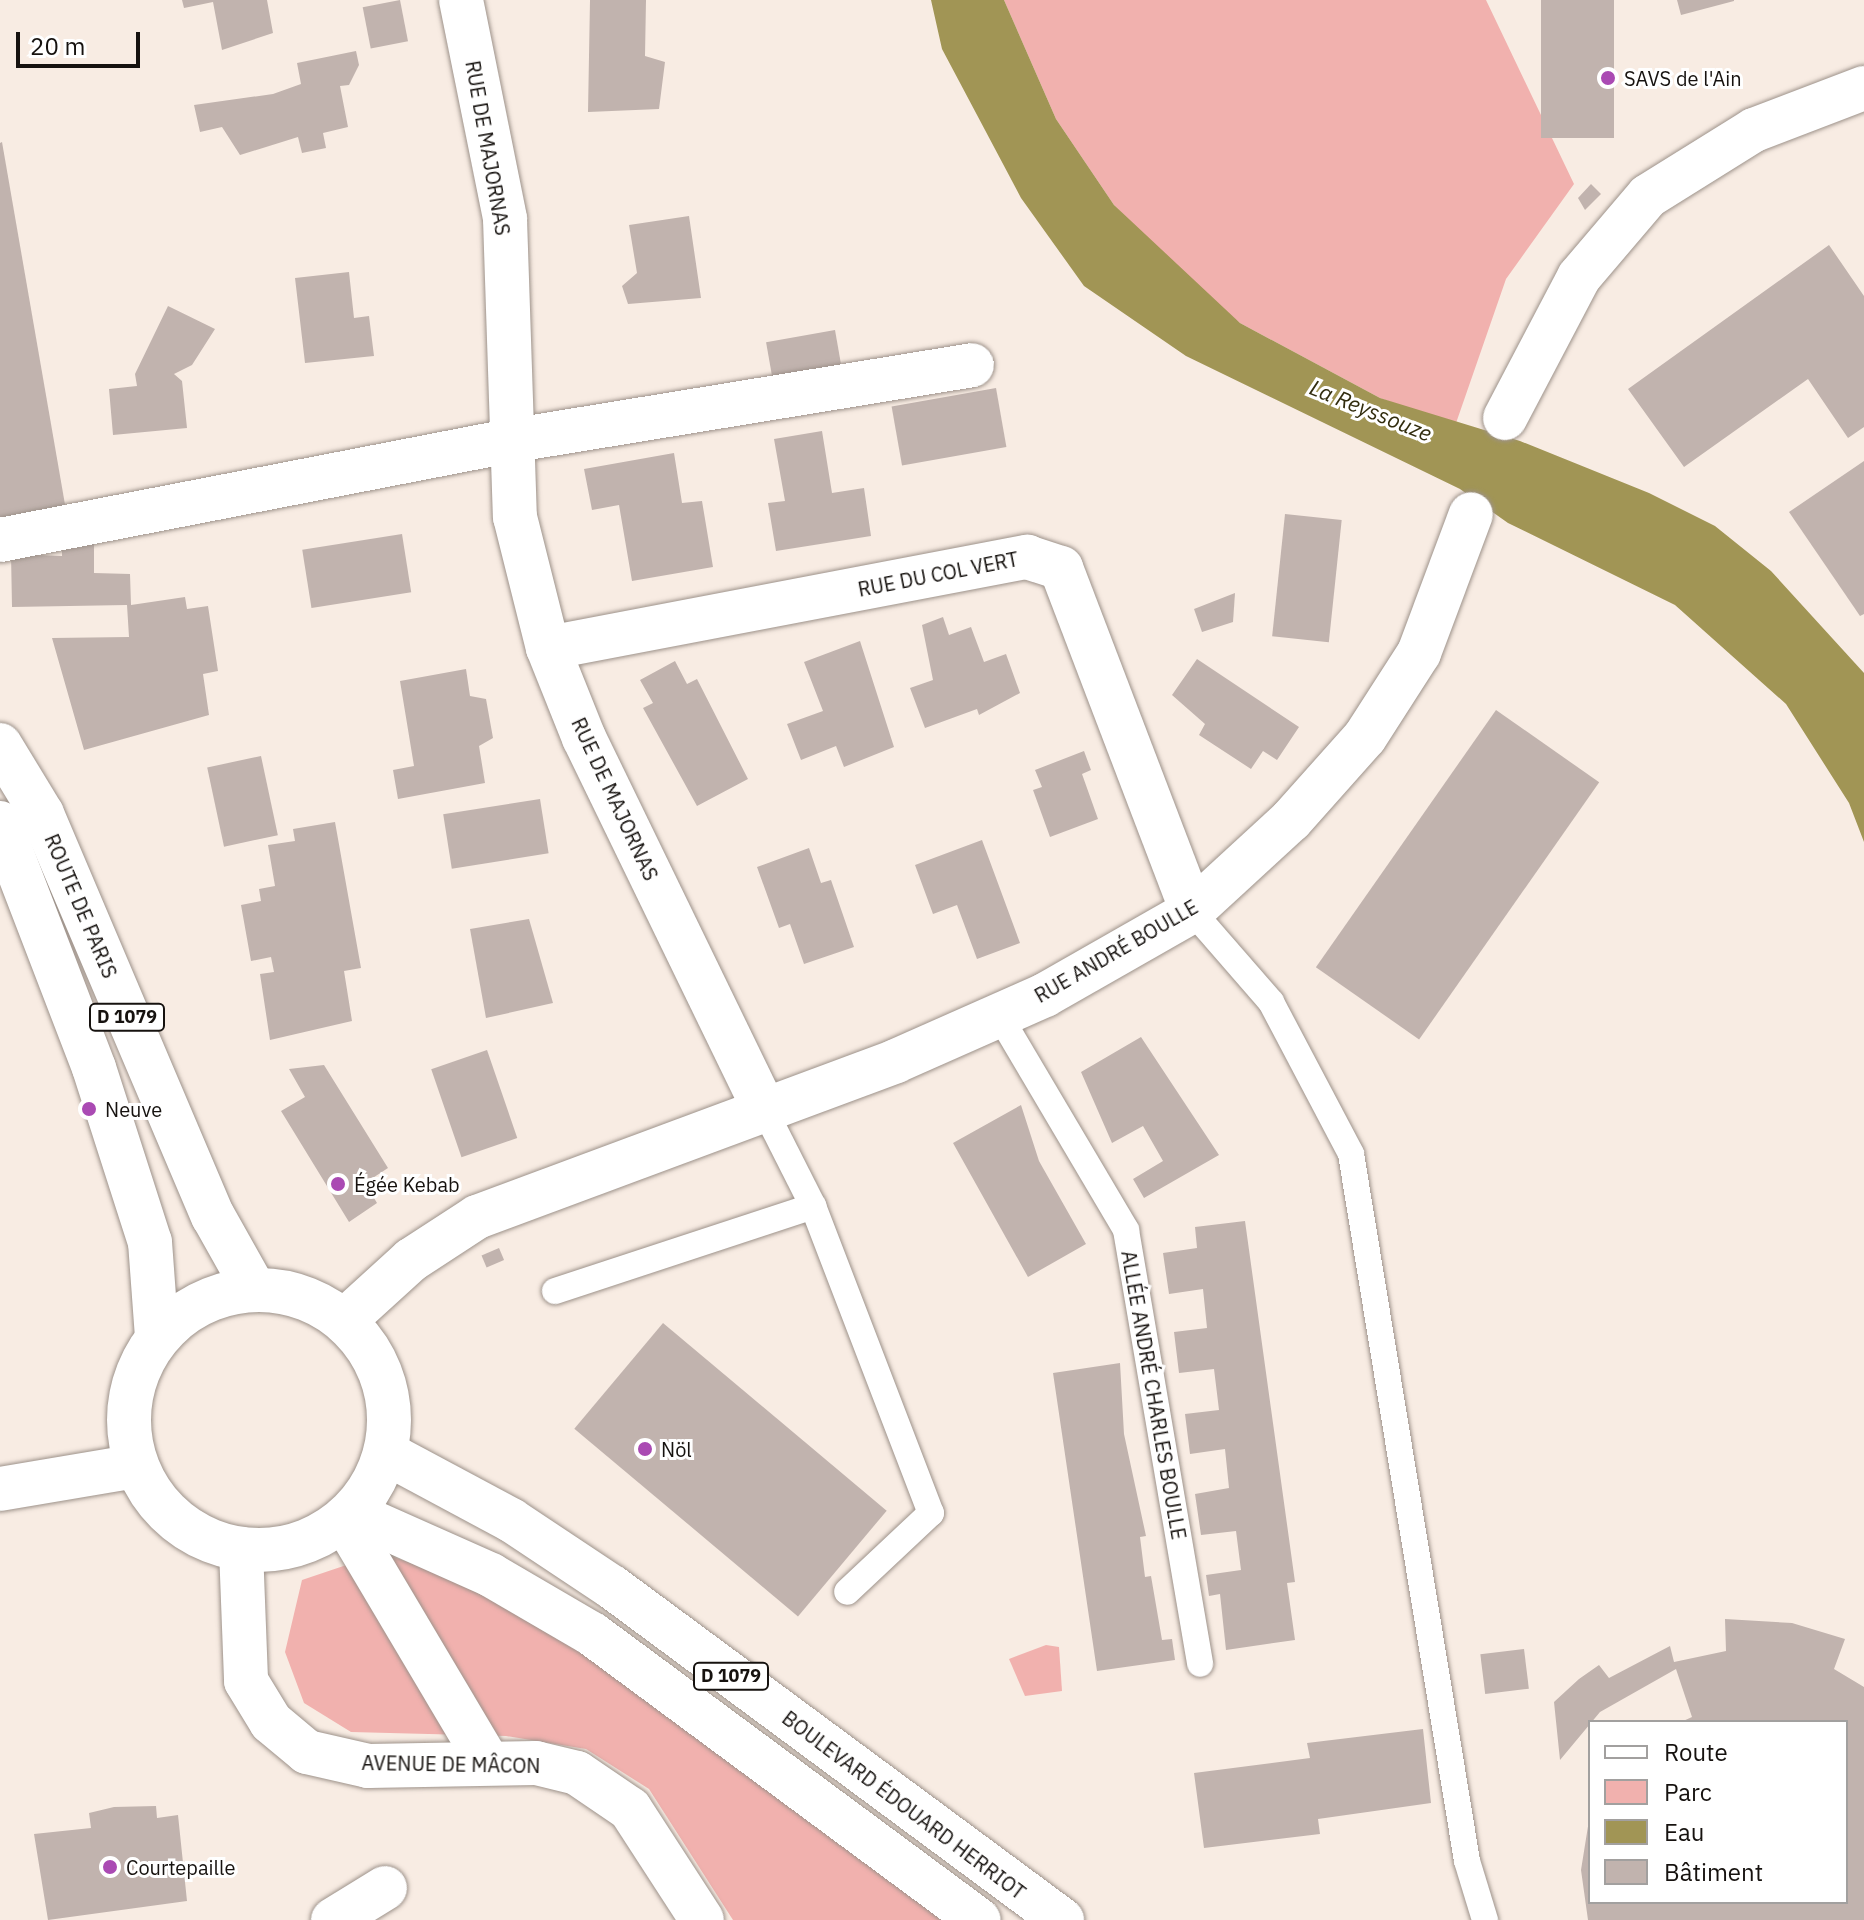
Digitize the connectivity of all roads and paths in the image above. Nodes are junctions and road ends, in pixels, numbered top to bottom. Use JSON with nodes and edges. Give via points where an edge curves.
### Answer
{"nodes":[{"id":1,"x":461,"y":0,"type":"edge"},
{"id":2,"x":1863,"y":89,"type":"edge"},
{"id":3,"x":972,"y":365,"type":"dead end"},
{"id":4,"x":1505,"y":418,"type":"dead end"},
{"id":5,"x":509,"y":441,"type":"junction"},
{"id":6,"x":1471,"y":514,"type":"dead end"},
{"id":7,"x":0,"y":540,"type":"edge"},
{"id":8,"x":548,"y":648,"type":"junction"},
{"id":9,"x":0,"y":745,"type":"edge"},
{"id":10,"x":0,"y":823,"type":"edge"},
{"id":11,"x":1192,"y":911,"type":"junction"},
{"id":12,"x":999,"y":1015,"type":"junction"},
{"id":13,"x":765,"y":1111,"type":"junction"},
{"id":14,"x":813,"y":1206,"type":"junction"},
{"id":15,"x":254,"y":1289,"type":"junction"},
{"id":16,"x":555,"y":1291,"type":"dead end"},
{"id":17,"x":344,"y":1321,"type":"junction"},
{"id":18,"x":157,"y":1337,"type":"junction"},
{"id":19,"x":386,"y":1453,"type":"junction"},
{"id":20,"x":136,"y":1466,"type":"junction"},
{"id":21,"x":0,"y":1489,"type":"edge"},
{"id":22,"x":348,"y":1516,"type":"junction"},
{"id":23,"x":241,"y":1549,"type":"junction"},
{"id":24,"x":847,"y":1592,"type":"dead end"},
{"id":25,"x":1200,"y":1664,"type":"dead end"},
{"id":26,"x":488,"y":1763,"type":"junction"},
{"id":27,"x":385,"y":1888,"type":"dead end"},
{"id":28,"x":333,"y":1920,"type":"edge"},
{"id":29,"x":702,"y":1920,"type":"edge"},
{"id":30,"x":979,"y":1920,"type":"edge"},
{"id":31,"x":1062,"y":1920,"type":"edge"},
{"id":32,"x":1485,"y":1920,"type":"edge"}],
"edges":[{"from":1,"to":5,"type":"street","name":"RUE DE MAJORNAS","via":[[505,219]]},
{"from":2,"to":4,"type":"street","via":[[1743,136],[1648,196],[1579,277]]},
{"from":3,"to":5,"type":"street"},
{"from":5,"to":7,"type":"street"},
{"from":5,"to":8,"type":"street","name":"RUE DE MAJORNAS","via":[[515,517]]},
{"from":6,"to":11,"type":"street","name":"RUE ANDRÉ BOULLE","via":[[1419,653],[1365,737],[1291,820]]},
{"from":8,"to":11,"type":"street","name":"RUE DU COL VERT","via":[[1027,557],[1061,568]]},
{"from":8,"to":13,"type":"street","name":"RUE DE MAJORNAS","via":[[584,738]]},
{"from":9,"to":15,"type":"street","name":"ROUTE DE PARIS","number":"D 1079","via":[[42,814],[213,1216]]},
{"from":10,"to":18,"type":"street","name":"ROUTE DE PARIS","number":"D 1079","via":[[94,1068],[150,1242]]},
{"from":11,"to":12,"type":"street","name":"RUE ANDRÉ BOULLE"},
{"from":11,"to":32,"type":"lane","via":[[1271,1002],[1351,1154],[1415,1512],[1467,1861]]},
{"from":12,"to":13,"type":"street","name":"RUE ANDRÉ BOULLE"},
{"from":12,"to":25,"type":"lane","name":"ALLÉE ANDRÉ CHARLES BOULLE","via":[[1126,1230]]},
{"from":13,"to":14,"type":"lane"},
{"from":13,"to":17,"type":"street","via":[[477,1217],[411,1260]]},
{"from":14,"to":16,"type":"lane"},
{"from":14,"to":24,"type":"lane","via":[[931,1513]]},
{"from":15,"to":17,"type":"street","via":[[306,1299]]},
{"from":15,"to":18,"type":"street","via":[[217,1296]]},
{"from":17,"to":19,"type":"street","via":[[384,1381]]},
{"from":18,"to":20,"type":"street","via":[[129,1399]]},
{"from":19,"to":22,"type":"street"},
{"from":19,"to":31,"type":"street","name":"BOULEVARD ÉDOUARD HERRIOT","number":"D 1079","via":[[511,1520],[612,1587]]},
{"from":20,"to":21,"type":"street"},
{"from":20,"to":23,"type":"street","via":[[177,1522]]},
{"from":22,"to":23,"type":"street","via":[[313,1540]]},
{"from":22,"to":26,"type":"street"},
{"from":22,"to":30,"type":"street","number":"D 1079","via":[[491,1575],[592,1634]]},
{"from":23,"to":26,"type":"street","name":"AVENUE DE MÂCON","via":[[246,1681],[271,1722],[307,1752],[368,1766]]},
{"from":26,"to":29,"type":"street","name":"AVENUE DE MÂCON","via":[[536,1763],[577,1773],[603,1789],[630,1809]]},
{"from":27,"to":28,"type":"street"}]}
